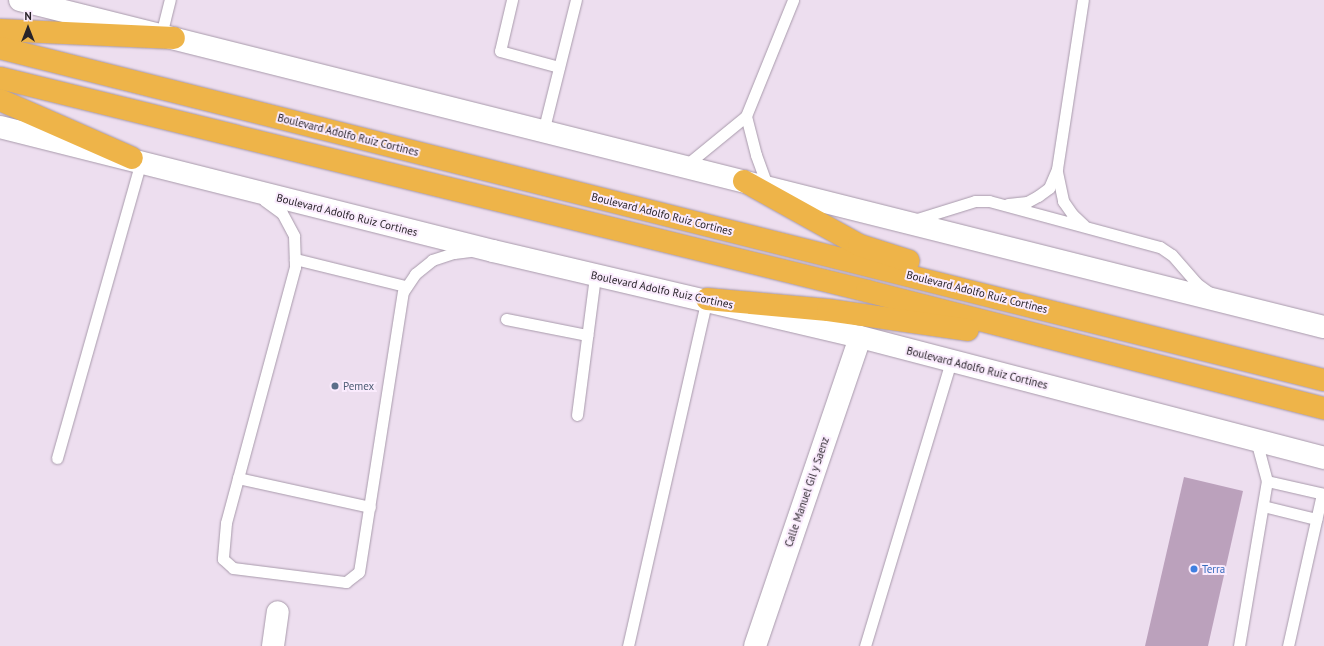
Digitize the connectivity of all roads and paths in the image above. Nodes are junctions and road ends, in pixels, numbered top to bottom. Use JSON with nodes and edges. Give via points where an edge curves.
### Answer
{"nodes":[{"id":1,"x":20,"y":0,"type":"edge"},
{"id":2,"x":170,"y":0,"type":"edge"},
{"id":3,"x":512,"y":0,"type":"edge"},
{"id":4,"x":576,"y":0,"type":"edge"},
{"id":5,"x":793,"y":0,"type":"edge"},
{"id":6,"x":1082,"y":0,"type":"edge"},
{"id":7,"x":0,"y":30,"type":"edge"},
{"id":8,"x":167,"y":37,"type":"junction"},
{"id":9,"x":0,"y":48,"type":"edge"},
{"id":10,"x":559,"y":67,"type":"junction"},
{"id":11,"x":0,"y":78,"type":"edge"},
{"id":12,"x":0,"y":100,"type":"edge"},
{"id":13,"x":746,"y":116,"type":"junction"},
{"id":14,"x":0,"y":127,"type":"edge"},
{"id":15,"x":543,"y":132,"type":"junction"},
{"id":16,"x":136,"y":159,"type":"junction"},
{"id":17,"x":685,"y":166,"type":"junction"},
{"id":18,"x":1057,"y":169,"type":"junction"},
{"id":19,"x":744,"y":181,"type":"junction"},
{"id":20,"x":768,"y":188,"type":"junction"},
{"id":21,"x":245,"y":189,"type":"junction"},
{"id":22,"x":999,"y":204,"type":"junction"},
{"id":23,"x":899,"y":220,"type":"junction"},
{"id":24,"x":1092,"y":229,"type":"junction"},
{"id":25,"x":493,"y":251,"type":"junction"},
{"id":26,"x":295,"y":259,"type":"junction"},
{"id":27,"x":595,"y":276,"type":"junction"},
{"id":28,"x":405,"y":286,"type":"junction"},
{"id":29,"x":707,"y":299,"type":"junction"},
{"id":30,"x":1230,"y":304,"type":"junction"},
{"id":31,"x":506,"y":319,"type":"dead end"},
{"id":32,"x":1090,"y":320,"type":"junction"},
{"id":33,"x":1324,"y":327,"type":"edge"},
{"id":34,"x":587,"y":335,"type":"junction"},
{"id":35,"x":860,"y":337,"type":"junction"},
{"id":36,"x":1080,"y":346,"type":"junction"},
{"id":37,"x":951,"y":361,"type":"junction"},
{"id":38,"x":1324,"y":380,"type":"edge"},
{"id":39,"x":1324,"y":408,"type":"edge"},
{"id":40,"x":577,"y":415,"type":"dead end"},
{"id":41,"x":1256,"y":440,"type":"junction"},
{"id":42,"x":57,"y":458,"type":"dead end"},
{"id":43,"x":1324,"y":458,"type":"edge"},
{"id":44,"x":238,"y":478,"type":"junction"},
{"id":45,"x":1267,"y":481,"type":"junction"},
{"id":46,"x":1323,"y":494,"type":"edge"},
{"id":47,"x":1263,"y":506,"type":"junction"},
{"id":48,"x":370,"y":507,"type":"junction"},
{"id":49,"x":1316,"y":518,"type":"junction"},
{"id":50,"x":278,"y":612,"type":"dead end"},
{"id":51,"x":273,"y":646,"type":"edge"},
{"id":52,"x":628,"y":646,"type":"edge"},
{"id":53,"x":754,"y":646,"type":"edge"},
{"id":54,"x":865,"y":646,"type":"edge"},
{"id":55,"x":1239,"y":646,"type":"edge"},
{"id":56,"x":1288,"y":646,"type":"edge"}],
"edges":[{"from":1,"to":8,"type":"main road"},
{"from":2,"to":8,"type":"lane"},
{"from":3,"to":10,"type":"lane","via":[[500,51]]},
{"from":4,"to":10,"type":"lane"},
{"from":5,"to":13,"type":"lane"},
{"from":6,"to":18,"type":"lane"},
{"from":7,"to":8,"type":"highway"},
{"from":8,"to":15,"type":"main road"},
{"from":9,"to":32,"type":"highway","name":"Boulevard Adolfo Ruíz Cortines"},
{"from":10,"to":15,"type":"lane"},
{"from":11,"to":36,"type":"highway","via":[[867,291]]},
{"from":12,"to":16,"type":"highway"},
{"from":13,"to":17,"type":"lane"},
{"from":13,"to":20,"type":"lane"},
{"from":14,"to":16,"type":"main road","name":"Boulevard Adolfo Ruiz Cortines"},
{"from":15,"to":17,"type":"main road"},
{"from":16,"to":21,"type":"main road","name":"Boulevard Adolfo Ruiz Cortines"},
{"from":16,"to":42,"type":"lane"},
{"from":17,"to":19,"type":"main road"},
{"from":18,"to":22,"type":"lane","via":[[1048,188],[1038,196],[1014,204]]},
{"from":18,"to":24,"type":"lane","via":[[1058,188],[1067,208],[1080,223]]},
{"from":19,"to":20,"type":"main road"},
{"from":19,"to":32,"type":"highway","via":[[859,245]]},
{"from":20,"to":23,"type":"main road"},
{"from":21,"to":25,"type":"main road","name":"Boulevard Adolfo Ruiz Cortines"},
{"from":21,"to":26,"type":"lane","via":[[282,213],[294,236]]},
{"from":22,"to":23,"type":"lane","via":[[975,201],[920,219]]},
{"from":22,"to":24,"type":"lane"},
{"from":23,"to":30,"type":"main road"},
{"from":24,"to":30,"type":"lane","via":[[1166,251],[1201,288]]},
{"from":25,"to":27,"type":"main road","name":"Boulevard Adolfo Ruiz Cortines"},
{"from":25,"to":28,"type":"lane","via":[[454,253],[432,260]]},
{"from":26,"to":28,"type":"lane"},
{"from":26,"to":44,"type":"lane"},
{"from":27,"to":29,"type":"main road","name":"Boulevard Adolfo Ruiz Cortines"},
{"from":27,"to":34,"type":"lane"},
{"from":28,"to":48,"type":"lane"},
{"from":29,"to":35,"type":"main road","name":"Boulevard Adolfo Ruiz Cortines"},
{"from":29,"to":36,"type":"highway","via":[[828,310]]},
{"from":29,"to":52,"type":"lane"},
{"from":30,"to":33,"type":"main road"},
{"from":31,"to":34,"type":"lane"},
{"from":32,"to":38,"type":"highway","name":"Boulevard Adolfo Ruíz Cortines"},
{"from":34,"to":40,"type":"lane"},
{"from":35,"to":37,"type":"main road","name":"Boulevard Adolfo Ruiz Cortines"},
{"from":35,"to":53,"type":"main road","name":"Calle Manuel Gil y Saenz"},
{"from":36,"to":39,"type":"highway"},
{"from":37,"to":41,"type":"main road","name":"Boulevard Adolfo Ruiz Cortines"},
{"from":37,"to":54,"type":"lane"},
{"from":41,"to":43,"type":"main road","name":"Boulevard Adolfo Ruiz Cortines"},
{"from":41,"to":45,"type":"lane"},
{"from":44,"to":48,"type":"lane"},
{"from":44,"to":48,"type":"lane","via":[[226,523],[222,551],[223,559],[233,568],[346,582],[359,572]]},
{"from":45,"to":46,"type":"lane"},
{"from":45,"to":47,"type":"lane"},
{"from":46,"to":49,"type":"lane"},
{"from":47,"to":49,"type":"lane"},
{"from":47,"to":55,"type":"lane"},
{"from":49,"to":56,"type":"lane"},
{"from":50,"to":51,"type":"main road"}]}
